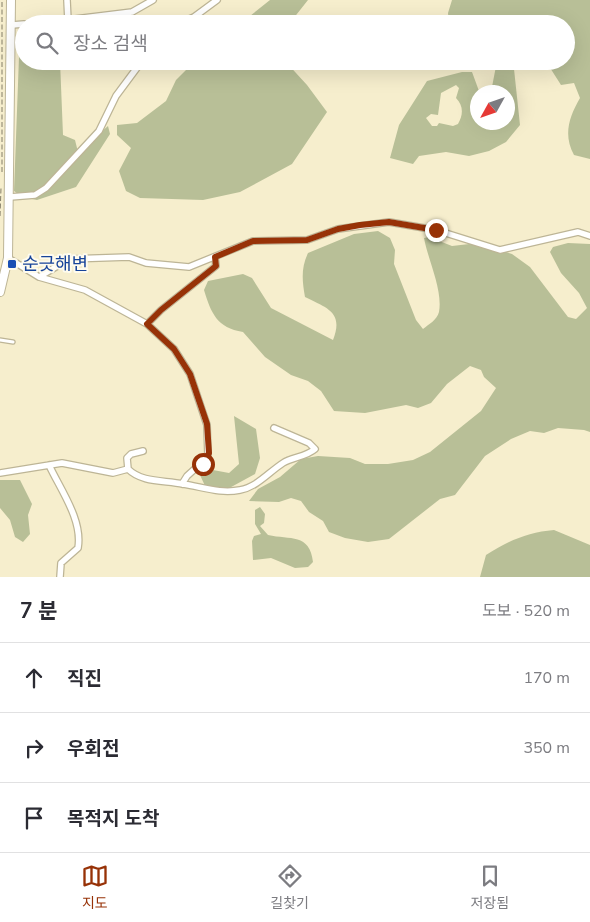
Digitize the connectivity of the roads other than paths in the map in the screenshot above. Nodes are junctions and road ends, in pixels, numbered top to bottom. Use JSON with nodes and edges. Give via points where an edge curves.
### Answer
{"nodes":[{"id":1,"x":11,"y":0,"type":"edge"},
{"id":2,"x":67,"y":0,"type":"edge"},
{"id":3,"x":218,"y":0,"type":"edge"},
{"id":4,"x":150,"y":1,"type":"edge"},
{"id":5,"x":68,"y":15,"type":"edge"},
{"id":6,"x":113,"y":15,"type":"edge"},
{"id":7,"x":198,"y":15,"type":"edge"},
{"id":8,"x":12,"y":25,"type":"junction"},
{"id":9,"x":15,"y":25,"type":"edge"},
{"id":10,"x":135,"y":70,"type":"edge"},
{"id":11,"x":10,"y":196,"type":"junction"},
{"id":12,"x":590,"y":236,"type":"edge"},
{"id":13,"x":215,"y":257,"type":"junction"},
{"id":14,"x":8,"y":258,"type":"junction"},
{"id":15,"x":39,"y":277,"type":"junction"},
{"id":16,"x":0,"y":292,"type":"edge"},
{"id":17,"x":147,"y":324,"type":"junction"},
{"id":18,"x":0,"y":340,"type":"edge"},
{"id":19,"x":13,"y":342,"type":"dead end"},
{"id":20,"x":274,"y":428,"type":"dead end"},
{"id":21,"x":143,"y":451,"type":"dead end"},
{"id":22,"x":49,"y":464,"type":"junction"},
{"id":23,"x":128,"y":469,"type":"junction"},
{"id":24,"x":0,"y":473,"type":"edge"},
{"id":25,"x":182,"y":484,"type":"junction"},
{"id":26,"x":60,"y":577,"type":"edge"}],
"edges":[{"from":1,"to":8,"type":"street"},
{"from":2,"to":5,"type":"street"},
{"from":3,"to":7,"type":"street"},
{"from":4,"to":6,"type":"street","via":[[132,12]]},
{"from":8,"to":9,"type":"street"},
{"from":8,"to":11,"type":"street"},
{"from":10,"to":11,"type":"street","via":[[116,96],[99,131],[46,188],[36,195]]},
{"from":11,"to":14,"type":"street"},
{"from":12,"to":13,"type":"street","via":[[578,232],[500,250],[436,230],[389,222],[338,229],[307,240],[253,241]]},
{"from":13,"to":15,"type":"street","via":[[179,268],[129,257],[69,259]]},
{"from":13,"to":17,"type":"street","via":[[216,266]]},
{"from":14,"to":15,"type":"street"},
{"from":14,"to":16,"type":"street"},
{"from":15,"to":17,"type":"street","via":[[85,290]]},
{"from":17,"to":25,"type":"street","via":[[174,349],[190,374],[207,424],[208,458]]},
{"from":18,"to":19,"type":"lane"},
{"from":20,"to":25,"type":"street","via":[[309,442],[314,449],[283,463],[241,490],[216,491]]},
{"from":21,"to":23,"type":"street","via":[[128,455]]},
{"from":22,"to":23,"type":"street","via":[[70,463],[113,473]]},
{"from":22,"to":24,"type":"street"},
{"from":22,"to":26,"type":"street","via":[[75,520],[79,537],[78,548],[60,563]]},
{"from":23,"to":25,"type":"street","via":[[146,478]]}]}
